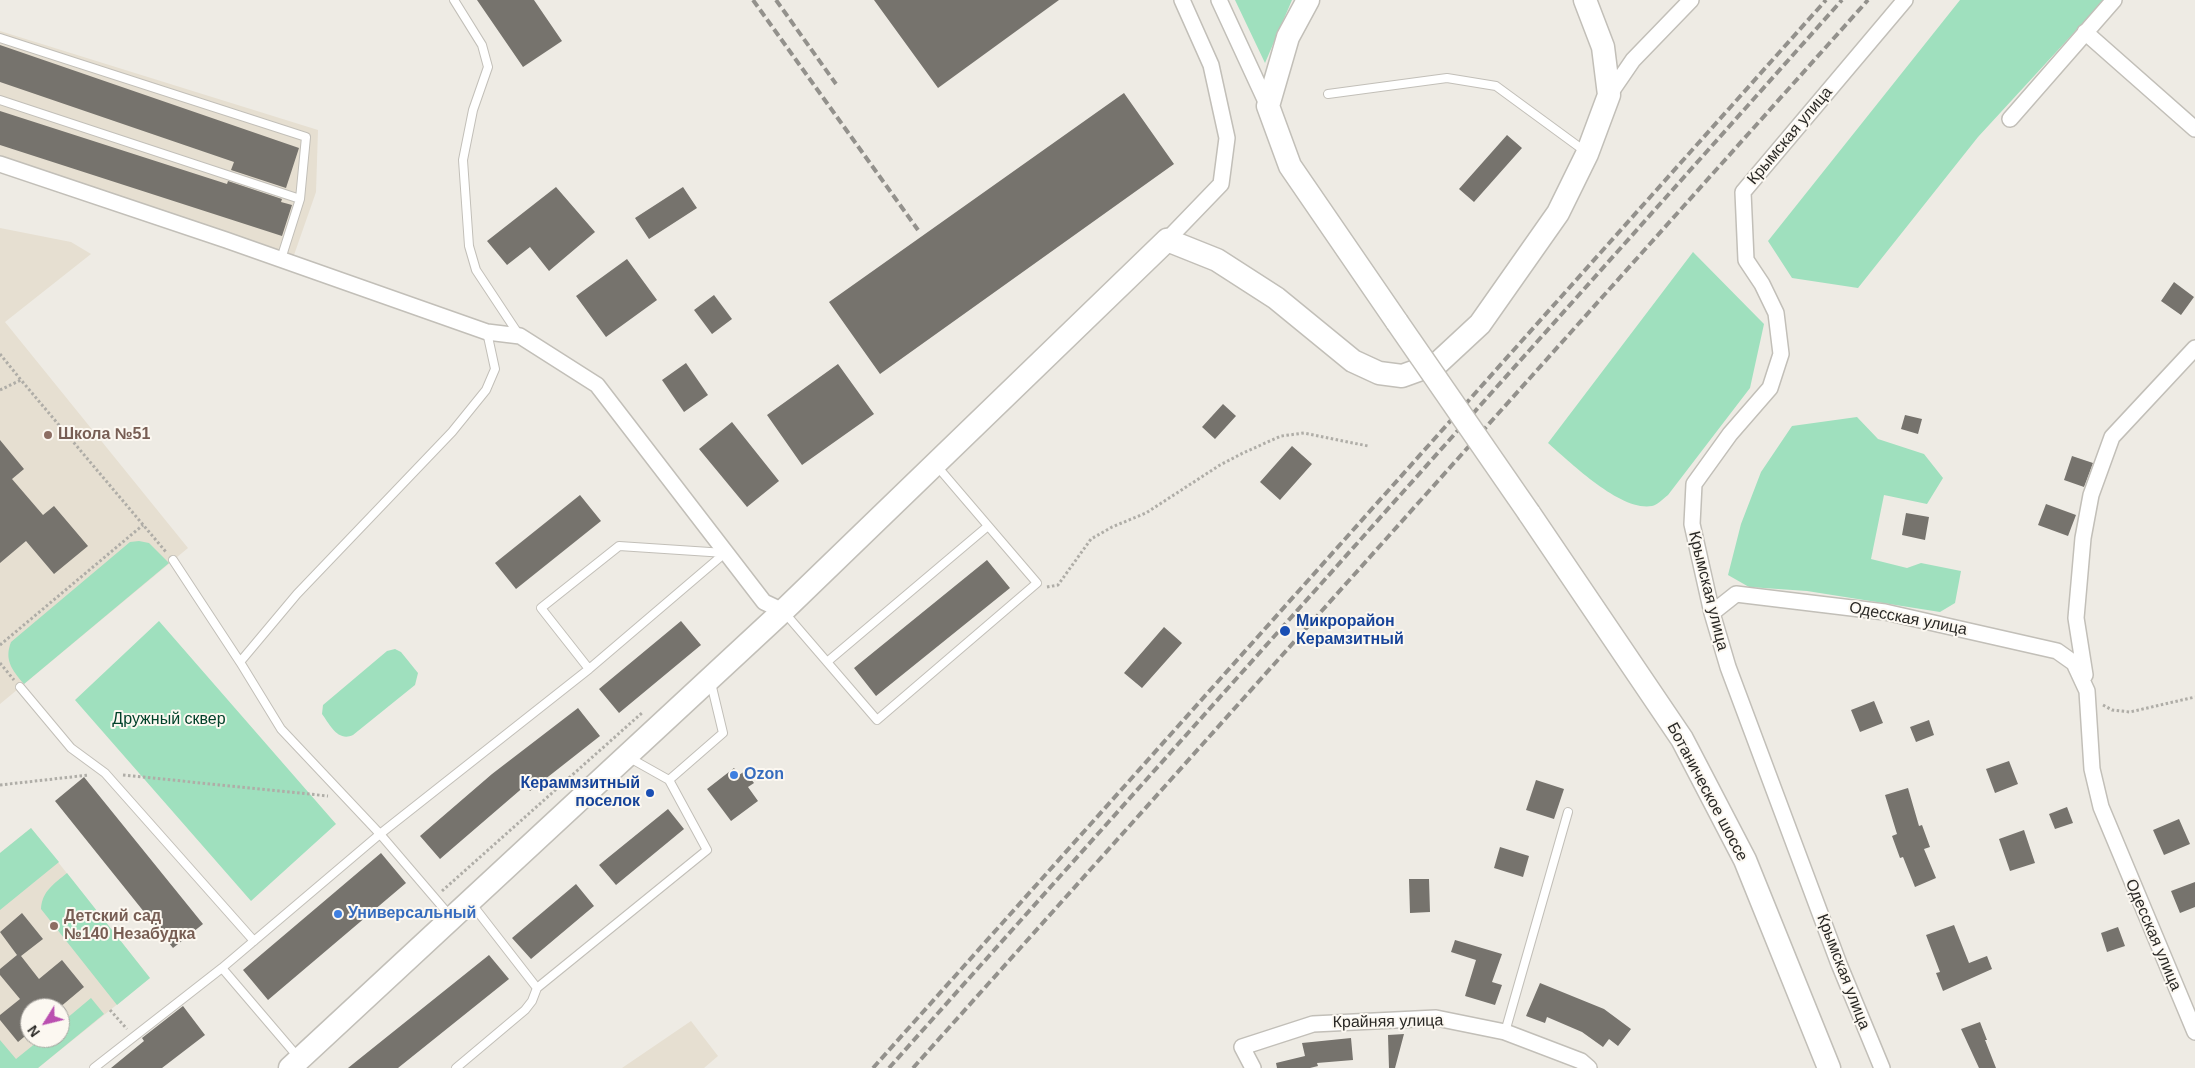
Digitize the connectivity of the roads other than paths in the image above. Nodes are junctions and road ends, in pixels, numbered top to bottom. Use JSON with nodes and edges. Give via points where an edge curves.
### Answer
{"nodes":[{"id":1,"x":454,"y":0,"type":"edge"},
{"id":2,"x":1182,"y":0,"type":"edge"},
{"id":3,"x":1219,"y":0,"type":"edge"},
{"id":4,"x":1308,"y":0,"type":"edge"},
{"id":5,"x":1585,"y":0,"type":"edge"},
{"id":6,"x":1691,"y":0,"type":"edge"},
{"id":7,"x":1905,"y":0,"type":"edge"},
{"id":8,"x":2114,"y":0,"type":"edge"},
{"id":9,"x":2085,"y":32,"type":"junction"},
{"id":10,"x":0,"y":38,"type":"edge"},
{"id":11,"x":1328,"y":94,"type":"dead end"},
{"id":12,"x":1609,"y":95,"type":"junction"},
{"id":13,"x":0,"y":100,"type":"edge"},
{"id":14,"x":1268,"y":106,"type":"junction"},
{"id":15,"x":2010,"y":119,"type":"dead end"},
{"id":16,"x":2195,"y":129,"type":"edge"},
{"id":17,"x":1587,"y":154,"type":"junction"},
{"id":18,"x":0,"y":164,"type":"edge"},
{"id":19,"x":300,"y":199,"type":"junction"},
{"id":20,"x":1167,"y":240,"type":"junction"},
{"id":21,"x":281,"y":259,"type":"junction"},
{"id":22,"x":487,"y":332,"type":"junction"},
{"id":23,"x":520,"y":336,"type":"junction"},
{"id":24,"x":2195,"y":348,"type":"edge"},
{"id":25,"x":935,"y":464,"type":"junction"},
{"id":26,"x":988,"y":526,"type":"junction"},
{"id":27,"x":725,"y":553,"type":"junction"},
{"id":28,"x":173,"y":560,"type":"road end"},
{"id":29,"x":783,"y":611,"type":"junction"},
{"id":30,"x":1712,"y":613,"type":"junction"},
{"id":31,"x":240,"y":662,"type":"junction"},
{"id":32,"x":827,"y":662,"type":"junction"},
{"id":33,"x":589,"y":669,"type":"junction"},
{"id":34,"x":710,"y":678,"type":"junction"},
{"id":35,"x":20,"y":687,"type":"road end"},
{"id":36,"x":2088,"y":691,"type":"junction"},
{"id":37,"x":626,"y":756,"type":"junction"},
{"id":38,"x":669,"y":780,"type":"junction"},
{"id":39,"x":1568,"y":812,"type":"dead end"},
{"id":40,"x":380,"y":834,"type":"junction"},
{"id":41,"x":470,"y":901,"type":"junction"},
{"id":42,"x":451,"y":918,"type":"junction"},
{"id":43,"x":254,"y":941,"type":"junction"},
{"id":44,"x":222,"y":968,"type":"junction"},
{"id":45,"x":537,"y":988,"type":"junction"},
{"id":46,"x":1505,"y":1032,"type":"junction"},
{"id":47,"x":2195,"y":1032,"type":"edge"},
{"id":48,"x":295,"y":1065,"type":"edge"},
{"id":49,"x":94,"y":1068,"type":"edge"},
{"id":50,"x":456,"y":1068,"type":"edge"},
{"id":51,"x":1253,"y":1068,"type":"edge"},
{"id":52,"x":1589,"y":1068,"type":"edge"},
{"id":53,"x":1829,"y":1068,"type":"edge"},
{"id":54,"x":1882,"y":1068,"type":"edge"}],
"edges":[{"from":1,"to":23,"type":"lane","via":[[482,45],[488,68],[473,110],[463,160],[469,246],[476,270]]},
{"from":2,"to":20,"type":"street","via":[[1211,65],[1227,138],[1221,184]]},
{"from":3,"to":14,"type":"street"},
{"from":4,"to":14,"type":"street","via":[[1288,37]]},
{"from":5,"to":12,"type":"street","via":[[1603,47]]},
{"from":6,"to":12,"type":"street","via":[[1633,60]]},
{"from":7,"to":30,"type":"street","name":"Крымская улица","via":[[1743,192],[1746,260],[1776,313],[1781,354],[1770,388],[1730,434],[1694,484],[1692,524]]},
{"from":8,"to":9,"type":"street"},
{"from":9,"to":15,"type":"street"},
{"from":9,"to":16,"type":"street"},
{"from":10,"to":19,"type":"lane","via":[[306,137]]},
{"from":11,"to":17,"type":"lane","via":[[1447,78],[1496,86]]},
{"from":12,"to":17,"type":"street"},
{"from":13,"to":19,"type":"lane"},
{"from":14,"to":53,"type":"street","name":"Ботаническое шоссе","bridge":true,"via":[[1290,166],[1682,739],[1745,860]]},
{"from":17,"to":20,"type":"street","via":[[1558,213],[1480,324],[1438,363],[1402,376],[1379,373],[1353,361],[1276,298],[1217,260]]},
{"from":18,"to":21,"type":"street"},
{"from":19,"to":21,"type":"lane"},
{"from":20,"to":25,"type":"street"},
{"from":21,"to":22,"type":"street"},
{"from":22,"to":23,"type":"street"},
{"from":22,"to":31,"type":"lane","via":[[495,369],[486,390],[452,432],[297,594]]},
{"from":23,"to":27,"type":"street","via":[[597,385]]},
{"from":24,"to":36,"type":"street","name":"Одесская улица","via":[[2112,437],[2091,495],[2083,538],[2076,618]]},
{"from":25,"to":26,"type":"lane"},
{"from":25,"to":29,"type":"street"},
{"from":26,"to":32,"type":"lane"},
{"from":26,"to":32,"type":"lane","via":[[1037,583],[877,720]]},
{"from":27,"to":29,"type":"street","via":[[764,602]]},
{"from":27,"to":33,"type":"lane"},
{"from":27,"to":33,"type":"lane","via":[[619,546],[540,608]]},
{"from":28,"to":31,"type":"lane"},
{"from":29,"to":32,"type":"lane"},
{"from":29,"to":34,"type":"street"},
{"from":30,"to":36,"type":"street","name":"Одесская улица","via":[[1736,594],[1885,612],[2057,651],[2074,663]]},
{"from":30,"to":54,"type":"street","name":"Крымская улица","via":[[1728,667],[1839,964]]},
{"from":31,"to":40,"type":"lane","via":[[281,729]]},
{"from":33,"to":40,"type":"lane"},
{"from":34,"to":37,"type":"street"},
{"from":34,"to":38,"type":"lane","via":[[723,733]]},
{"from":35,"to":43,"type":"lane","via":[[71,748],[105,774]]},
{"from":36,"to":47,"type":"street","name":"Одесская улица","via":[[2092,769],[2101,807]]},
{"from":37,"to":38,"type":"lane"},
{"from":37,"to":41,"type":"street"},
{"from":38,"to":45,"type":"lane","via":[[707,850]]},
{"from":39,"to":46,"type":"lane"},
{"from":40,"to":42,"type":"lane"},
{"from":40,"to":43,"type":"lane"},
{"from":41,"to":42,"type":"street"},
{"from":41,"to":45,"type":"lane"},
{"from":42,"to":48,"type":"street"},
{"from":43,"to":44,"type":"lane"},
{"from":44,"to":48,"type":"lane"},
{"from":44,"to":49,"type":"lane"},
{"from":45,"to":50,"type":"lane","via":[[525,1010]]},
{"from":46,"to":51,"type":"street","name":"Крайняя улица","via":[[1436,1018],[1313,1024],[1242,1048]]},
{"from":46,"to":52,"type":"street","name":"Крайняя улица"}]}
